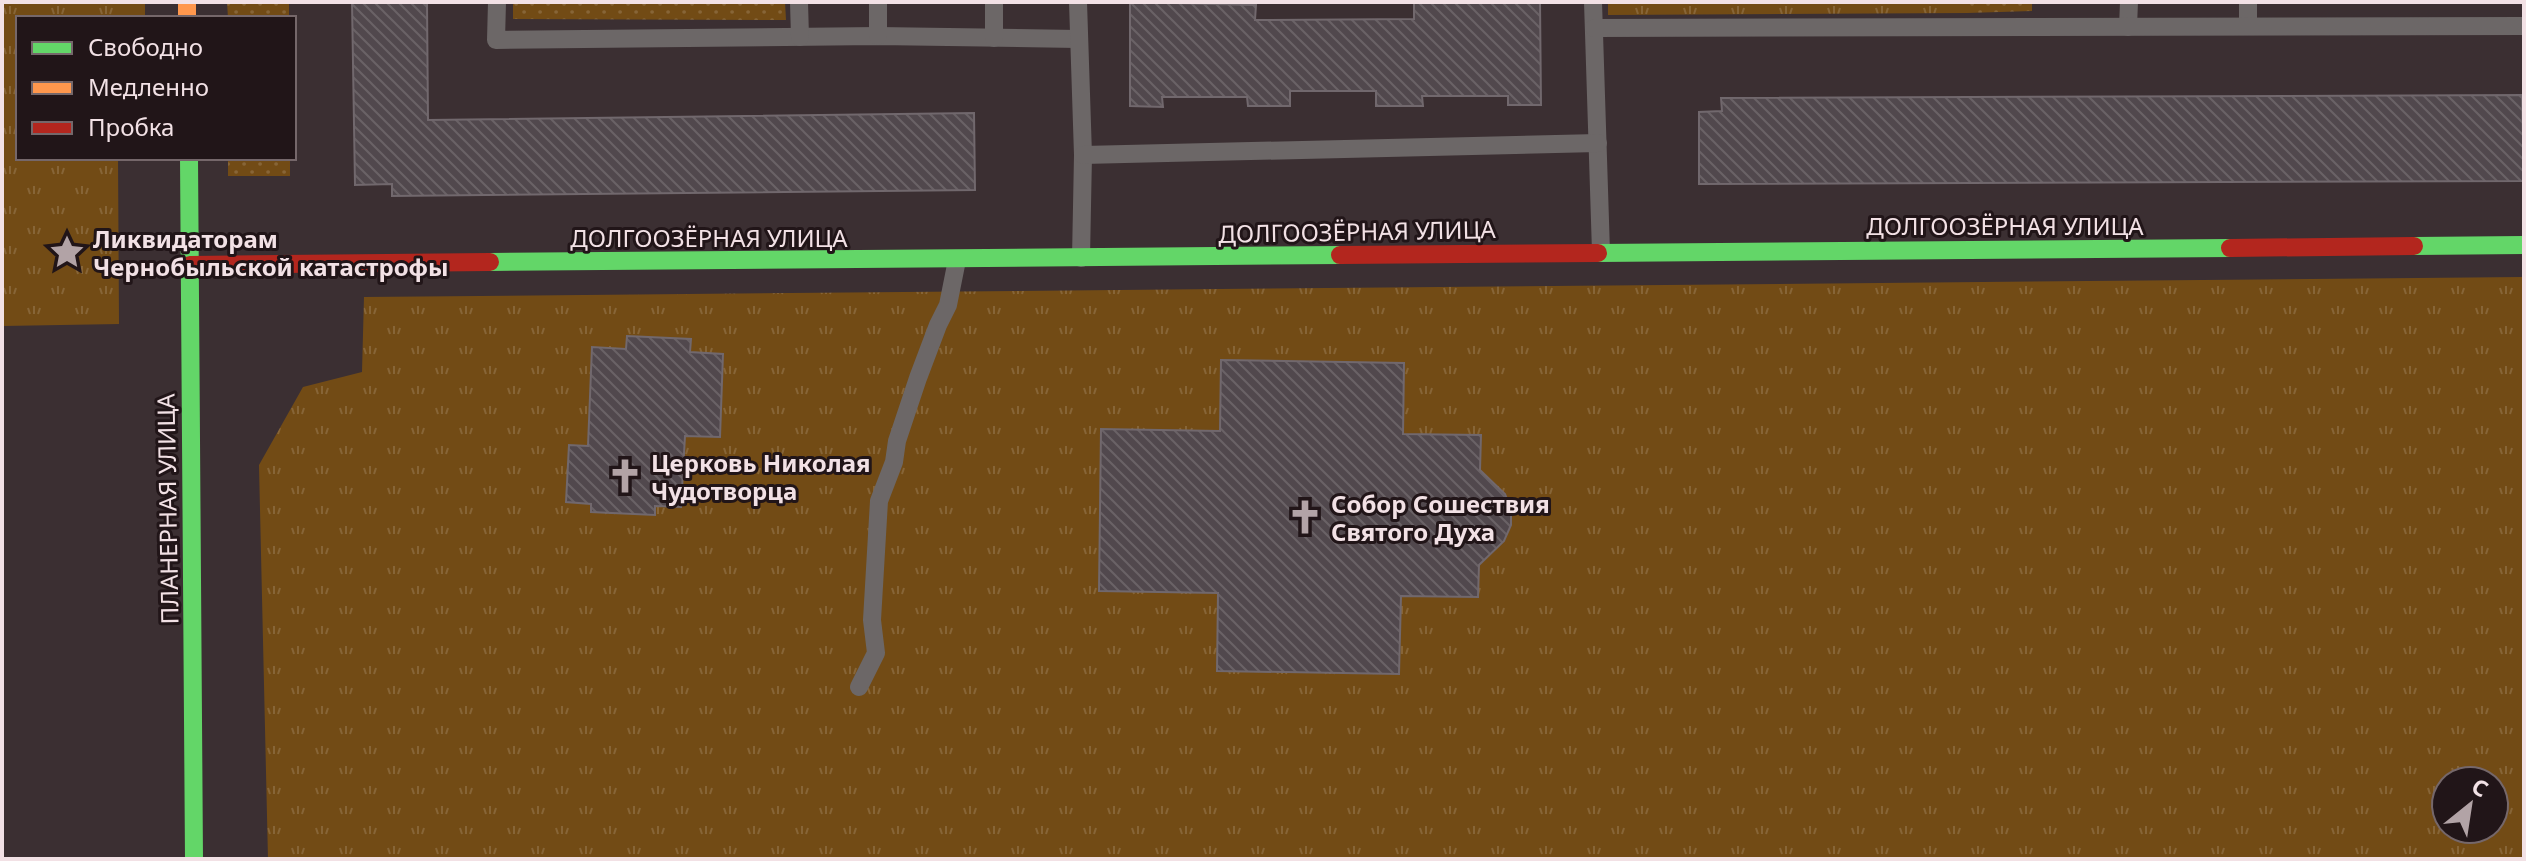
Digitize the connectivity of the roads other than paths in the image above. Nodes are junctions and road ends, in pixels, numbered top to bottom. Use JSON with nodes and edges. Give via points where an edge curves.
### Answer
{"nodes":[{"id":1,"x":497,"y":2,"type":"edge"},
{"id":2,"x":799,"y":2,"type":"edge"},
{"id":3,"x":878,"y":2,"type":"edge"},
{"id":4,"x":994,"y":2,"type":"edge"},
{"id":5,"x":1078,"y":2,"type":"edge"},
{"id":6,"x":1593,"y":2,"type":"edge"},
{"id":7,"x":2129,"y":2,"type":"edge"},
{"id":8,"x":2248,"y":2,"type":"edge"},
{"id":9,"x":2248,"y":26,"type":"junction"},
{"id":10,"x":2524,"y":26,"type":"edge"},
{"id":11,"x":2128,"y":27,"type":"junction"},
{"id":12,"x":1594,"y":28,"type":"junction"},
{"id":13,"x":878,"y":36,"type":"junction"},
{"id":14,"x":800,"y":37,"type":"junction"},
{"id":15,"x":994,"y":38,"type":"junction"},
{"id":16,"x":1078,"y":39,"type":"junction"},
{"id":17,"x":1598,"y":143,"type":"junction"},
{"id":18,"x":1083,"y":155,"type":"junction"},
{"id":19,"x":189,"y":160,"type":"edge"},
{"id":20,"x":2524,"y":245,"type":"edge"},
{"id":21,"x":1601,"y":252,"type":"junction"},
{"id":22,"x":1081,"y":258,"type":"junction"},
{"id":23,"x":957,"y":260,"type":"junction"},
{"id":24,"x":190,"y":265,"type":"junction"},
{"id":25,"x":859,"y":687,"type":"dead end"},
{"id":26,"x":194,"y":859,"type":"edge"}],
"edges":[{"from":1,"to":14,"type":"lane","via":[[496,40]]},
{"from":2,"to":14,"type":"lane"},
{"from":3,"to":13,"type":"lane"},
{"from":4,"to":15,"type":"lane"},
{"from":5,"to":16,"type":"lane"},
{"from":6,"to":12,"type":"lane"},
{"from":7,"to":11,"type":"lane"},
{"from":8,"to":9,"type":"lane"},
{"from":9,"to":10,"type":"lane"},
{"from":9,"to":11,"type":"lane"},
{"from":11,"to":12,"type":"lane"},
{"from":12,"to":17,"type":"lane"},
{"from":13,"to":14,"type":"lane"},
{"from":13,"to":15,"type":"lane"},
{"from":15,"to":16,"type":"lane"},
{"from":16,"to":18,"type":"lane"},
{"from":17,"to":18,"type":"lane"},
{"from":17,"to":21,"type":"lane"},
{"from":18,"to":22,"type":"lane"},
{"from":19,"to":24,"type":"street","name":"ПЛАНЕРНАЯ УЛИЦА"},
{"from":20,"to":21,"type":"street","name":"ДОЛГООЗЁРНАЯ УЛИЦА"},
{"from":21,"to":22,"type":"street","name":"ДОЛГООЗЁРНАЯ УЛИЦА"},
{"from":22,"to":23,"type":"street","name":"ДОЛГООЗЁРНАЯ УЛИЦА"},
{"from":23,"to":24,"type":"street","name":"ДОЛГООЗЁРНАЯ УЛИЦА"},
{"from":23,"to":25,"type":"lane","via":[[948,305],[918,378],[879,501],[872,620],[876,653]]},
{"from":24,"to":26,"type":"street","name":"ПЛАНЕРНАЯ УЛИЦА"}]}
